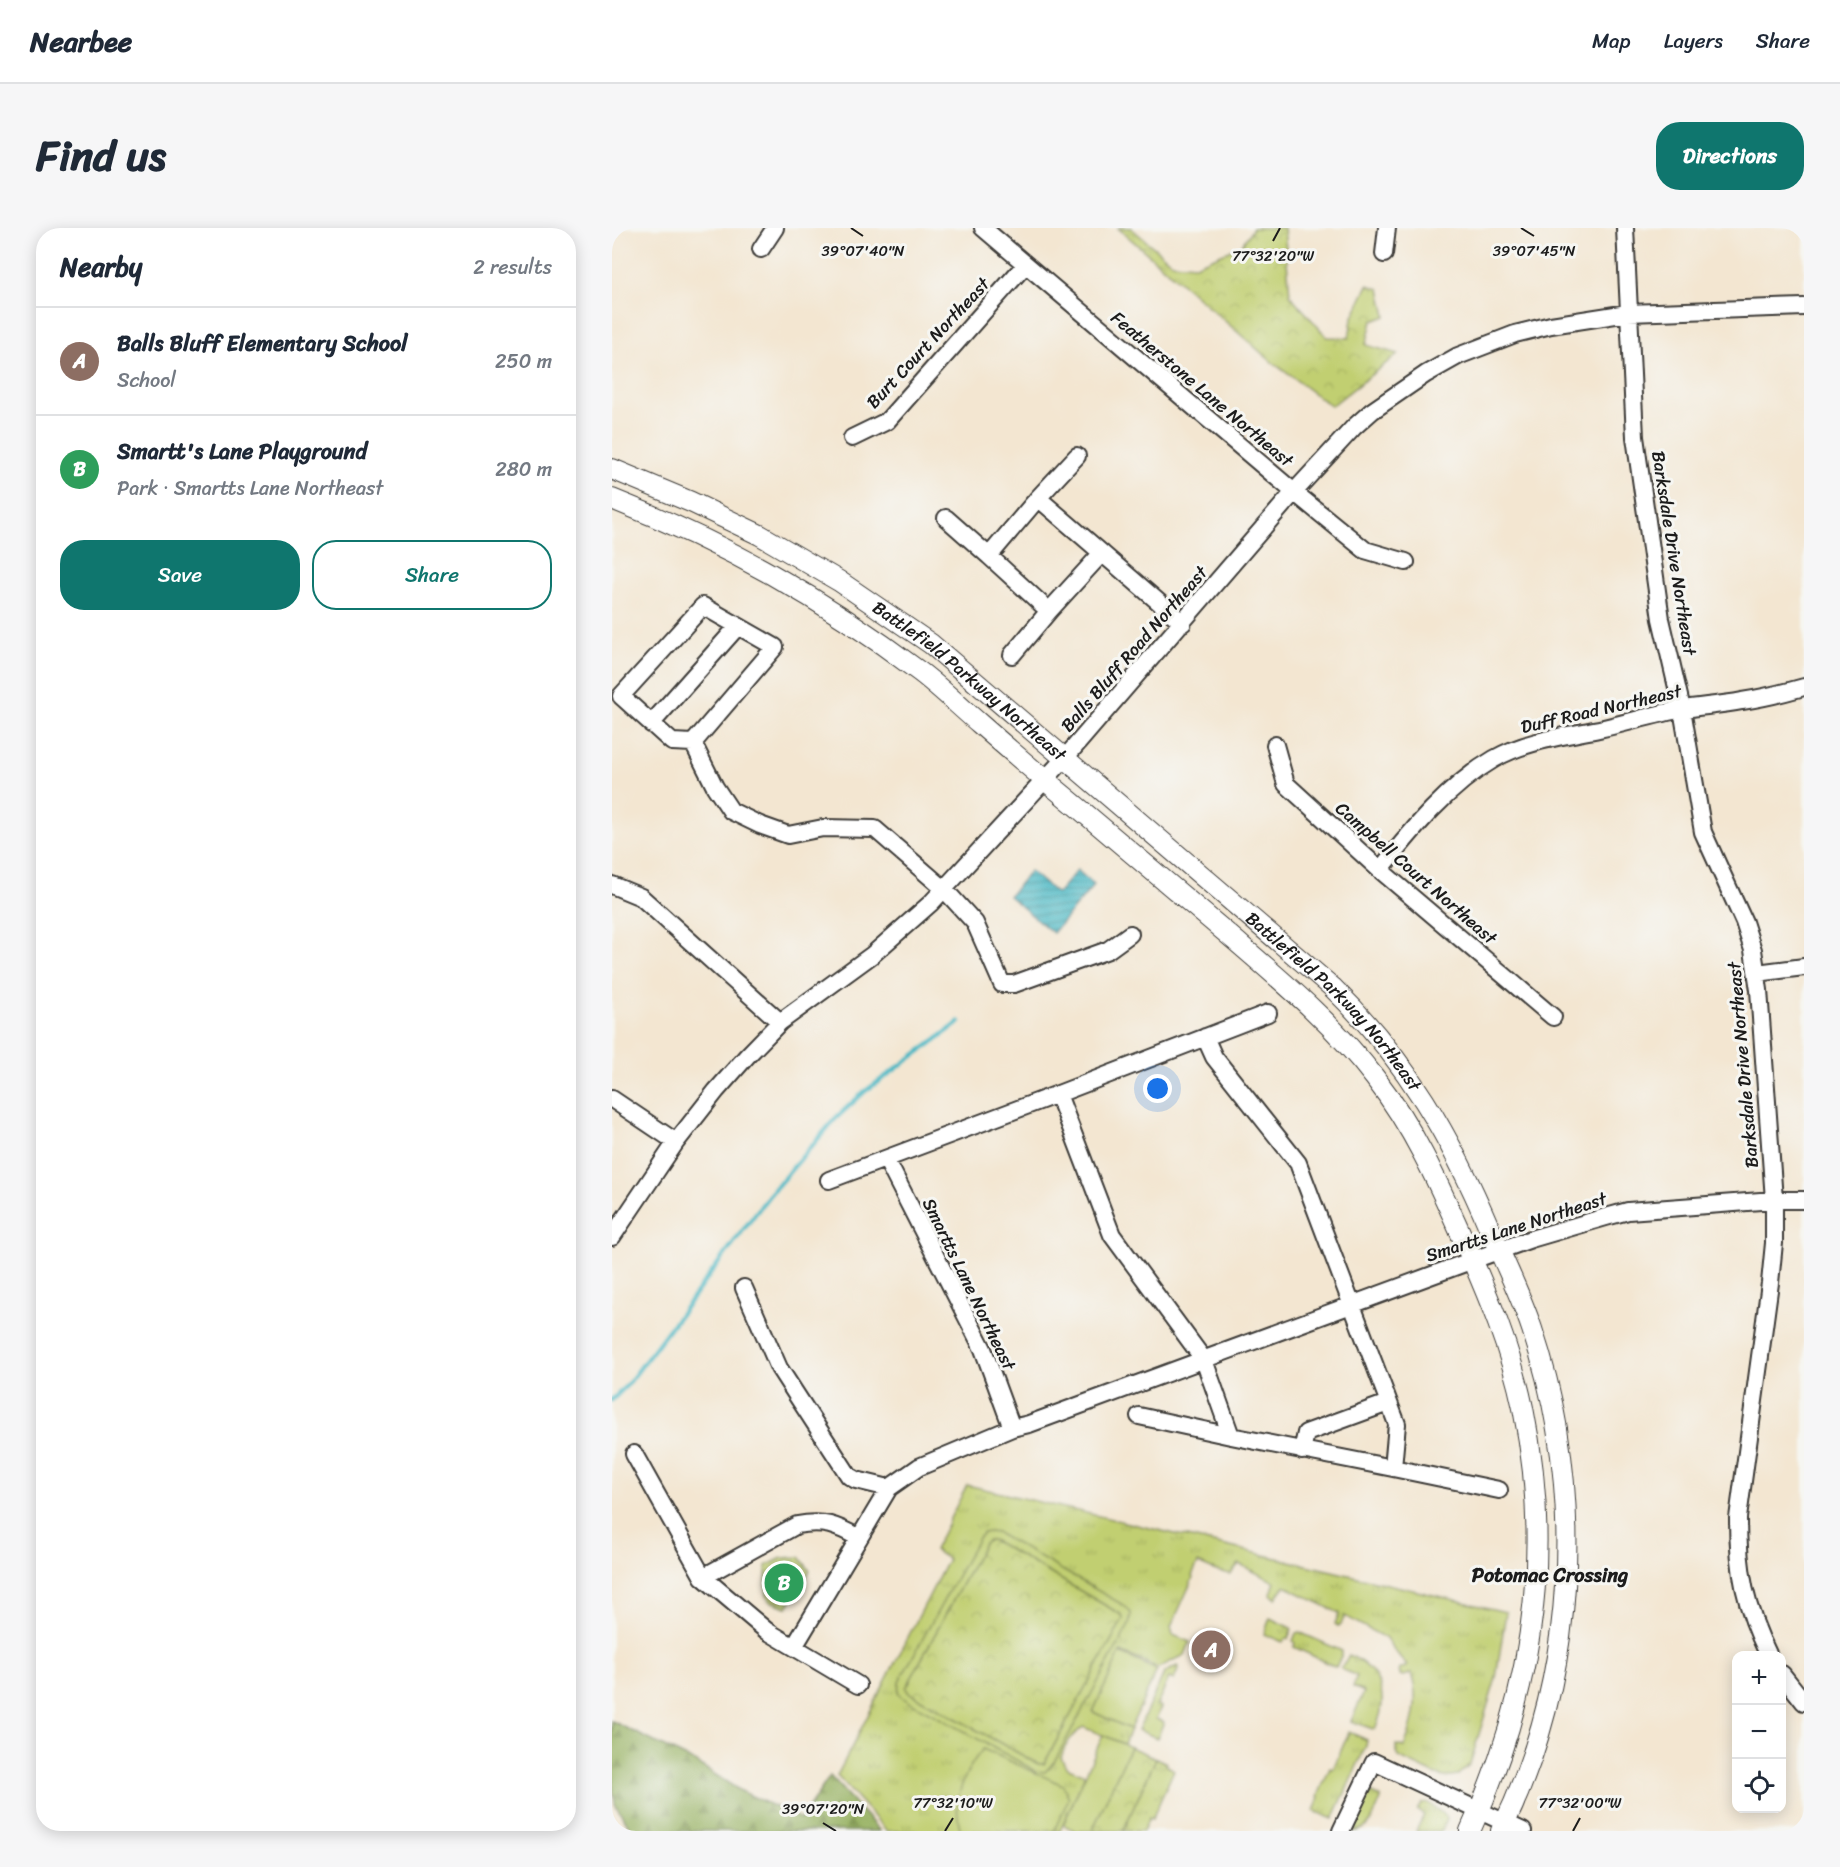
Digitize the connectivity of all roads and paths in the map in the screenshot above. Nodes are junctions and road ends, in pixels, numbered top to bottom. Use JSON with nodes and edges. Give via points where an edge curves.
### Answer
{"nodes":[{"id":1,"x":776,"y":228,"type":"edge"},
{"id":2,"x":983,"y":228,"type":"edge"},
{"id":3,"x":1387,"y":228,"type":"edge"},
{"id":4,"x":1625,"y":228,"type":"edge"},
{"id":5,"x":761,"y":249,"type":"dead end"},
{"id":6,"x":1383,"y":254,"type":"dead end"},
{"id":7,"x":1025,"y":265,"type":"junction"},
{"id":8,"x":1804,"y":307,"type":"edge"},
{"id":9,"x":1628,"y":313,"type":"junction"},
{"id":10,"x":852,"y":438,"type":"dead end"},
{"id":11,"x":1077,"y":456,"type":"dead end"},
{"id":12,"x":612,"y":469,"type":"edge"},
{"id":13,"x":1294,"y":492,"type":"junction"},
{"id":14,"x":1038,"y":498,"type":"junction"},
{"id":15,"x":612,"y":499,"type":"edge"},
{"id":16,"x":946,"y":518,"type":"dead end"},
{"id":17,"x":1102,"y":553,"type":"junction"},
{"id":18,"x":989,"y":556,"type":"junction"},
{"id":19,"x":1406,"y":562,"type":"dead end"},
{"id":20,"x":1049,"y":610,"type":"junction"},
{"id":21,"x":1183,"y":623,"type":"junction"},
{"id":22,"x":738,"y":627,"type":"junction"},
{"id":23,"x":1012,"y":655,"type":"dead end"},
{"id":24,"x":1804,"y":687,"type":"edge"},
{"id":25,"x":1682,"y":709,"type":"junction"},
{"id":26,"x":651,"y":724,"type":"junction"},
{"id":27,"x":693,"y":743,"type":"junction"},
{"id":28,"x":1275,"y":745,"type":"dead end"},
{"id":29,"x":1065,"y":758,"type":"junction"},
{"id":30,"x":1046,"y":780,"type":"junction"},
{"id":31,"x":1380,"y":870,"type":"junction"},
{"id":32,"x":612,"y":885,"type":"edge"},
{"id":33,"x":943,"y":888,"type":"junction"},
{"id":34,"x":1130,"y":934,"type":"dead end"},
{"id":35,"x":1804,"y":968,"type":"edge"},
{"id":36,"x":1757,"y":973,"type":"junction"},
{"id":37,"x":1268,"y":1013,"type":"dead end"},
{"id":38,"x":1553,"y":1017,"type":"dead end"},
{"id":39,"x":780,"y":1022,"type":"junction"},
{"id":40,"x":1205,"y":1037,"type":"junction"},
{"id":41,"x":1058,"y":1094,"type":"junction"},
{"id":42,"x":612,"y":1099,"type":"edge"},
{"id":43,"x":676,"y":1143,"type":"junction"},
{"id":44,"x":886,"y":1159,"type":"junction"},
{"id":45,"x":829,"y":1180,"type":"dead end"},
{"id":46,"x":1774,"y":1200,"type":"junction"},
{"id":47,"x":1804,"y":1200,"type":"edge"},
{"id":48,"x":612,"y":1237,"type":"edge"},
{"id":49,"x":1500,"y":1251,"type":"junction"},
{"id":50,"x":1473,"y":1260,"type":"junction"},
{"id":51,"x":744,"y":1288,"type":"dead end"},
{"id":52,"x":1352,"y":1304,"type":"junction"},
{"id":53,"x":1204,"y":1360,"type":"junction"},
{"id":54,"x":1388,"y":1403,"type":"junction"},
{"id":55,"x":1139,"y":1416,"type":"dead end"},
{"id":56,"x":1012,"y":1428,"type":"junction"},
{"id":57,"x":1231,"y":1436,"type":"junction"},
{"id":58,"x":1302,"y":1451,"type":"junction"},
{"id":59,"x":634,"y":1454,"type":"dead end"},
{"id":60,"x":1393,"y":1468,"type":"junction"},
{"id":61,"x":890,"y":1488,"type":"junction"},
{"id":62,"x":1499,"y":1490,"type":"dead end"},
{"id":63,"x":859,"y":1538,"type":"junction"},
{"id":64,"x":703,"y":1577,"type":"junction"},
{"id":65,"x":794,"y":1647,"type":"junction"},
{"id":66,"x":1767,"y":1651,"type":"edge"},
{"id":67,"x":1786,"y":1679,"type":"edge"},
{"id":68,"x":858,"y":1684,"type":"dead end"},
{"id":69,"x":1804,"y":1702,"type":"edge"},
{"id":70,"x":1479,"y":1810,"type":"junction"},
{"id":71,"x":1510,"y":1828,"type":"edge"},
{"id":72,"x":1341,"y":1831,"type":"edge"},
{"id":73,"x":1470,"y":1831,"type":"edge"}],
"edges":[{"from":1,"to":5,"type":"street"},
{"from":2,"to":7,"type":"street","name":"Featherstone Lane Northeast"},
{"from":3,"to":6,"type":"street"},
{"from":4,"to":9,"type":"street","name":"Barksdale Drive Northeast"},
{"from":7,"to":10,"type":"street","name":"Burt Court Northeast","via":[[887,421]]},
{"from":7,"to":13,"type":"street","name":"Featherstone Lane Northeast"},
{"from":8,"to":9,"type":"street","name":"Balls Bluff Road Northeast"},
{"from":9,"to":13,"type":"street","name":"Balls Bluff Road Northeast","via":[[1515,334],[1458,356],[1372,411]]},
{"from":9,"to":25,"type":"street","name":"Barksdale Drive Northeast","via":[[1635,437],[1661,619]]},
{"from":11,"to":14,"type":"street"},
{"from":12,"to":29,"type":"main road","name":"Battlefield Parkway Northeast","via":[[722,516],[839,581],[931,644]]},
{"from":13,"to":19,"type":"street","name":"Featherstone Lane Northeast","via":[[1365,550]]},
{"from":13,"to":21,"type":"street","name":"Balls Bluff Road Northeast"},
{"from":14,"to":17,"type":"street"},
{"from":14,"to":18,"type":"street"},
{"from":15,"to":30,"type":"main road","name":"Battlefield Parkway Northeast","via":[[752,562],[838,614],[925,676]]},
{"from":16,"to":18,"type":"street"},
{"from":17,"to":20,"type":"street"},
{"from":17,"to":21,"type":"street"},
{"from":18,"to":20,"type":"street"},
{"from":20,"to":23,"type":"street"},
{"from":21,"to":29,"type":"street","name":"Balls Bluff Road Northeast"},
{"from":22,"to":26,"type":"street"},
{"from":22,"to":26,"type":"street","via":[[703,606],[621,696]]},
{"from":22,"to":27,"type":"street","via":[[775,647]]},
{"from":24,"to":25,"type":"street","name":"Duff Road Northeast","via":[[1740,702]]},
{"from":25,"to":31,"type":"street","name":"Duff Road Northeast","via":[[1554,738],[1494,759],[1434,808]]},
{"from":25,"to":36,"type":"street","name":"Barksdale Drive Northeast","via":[[1703,832],[1744,922]]},
{"from":26,"to":27,"type":"street","via":[[672,742]]},
{"from":27,"to":33,"type":"street","via":[[731,811],[788,835],[823,828],[875,828]]},
{"from":28,"to":31,"type":"street","name":"Campbell Court Northeast","via":[[1286,784]]},
{"from":29,"to":30,"type":"street","name":"Balls Bluff Road Northeast"},
{"from":29,"to":49,"type":"main road","name":"Battlefield Parkway Northeast","via":[[1356,1010],[1399,1062],[1433,1114],[1459,1158]]},
{"from":30,"to":33,"type":"street","name":"Balls Bluff Road Northeast"},
{"from":30,"to":50,"type":"main road","name":"Battlefield Parkway Northeast","via":[[1275,976],[1342,1039],[1410,1130]]},
{"from":31,"to":38,"type":"street","name":"Campbell Court Northeast"},
{"from":32,"to":39,"type":"street","via":[[641,897]]},
{"from":33,"to":34,"type":"street","via":[[975,923],[1002,984],[1014,984],[1108,950]]},
{"from":33,"to":39,"type":"street","name":"Balls Bluff Road Northeast","via":[[872,955]]},
{"from":35,"to":36,"type":"street"},
{"from":36,"to":46,"type":"street","name":"Barksdale Drive Northeast"},
{"from":37,"to":40,"type":"street"},
{"from":39,"to":43,"type":"street","name":"Balls Bluff Road Northeast","via":[[716,1091]]},
{"from":40,"to":41,"type":"street"},
{"from":40,"to":52,"type":"street","via":[[1214,1057],[1298,1163]]},
{"from":41,"to":44,"type":"street"},
{"from":41,"to":53,"type":"street","via":[[1112,1236]]},
{"from":42,"to":43,"type":"street"},
{"from":43,"to":48,"type":"street","name":"Balls Bluff Road Northeast"},
{"from":44,"to":45,"type":"street"},
{"from":44,"to":56,"type":"street","name":"Smartts Lane Northeast","via":[[983,1349]]},
{"from":46,"to":47,"type":"street","name":"Smartts Lane Northeast"},
{"from":46,"to":49,"type":"street","name":"Smartts Lane Northeast","via":[[1628,1211]]},
{"from":46,"to":66,"type":"street","name":"Barksdale Drive Northeast","via":[[1770,1283],[1738,1529],[1744,1589]]},
{"from":49,"to":50,"type":"street","name":"Smartts Lane Northeast"},
{"from":49,"to":71,"type":"main road","name":"Battlefield Parkway Northeast","via":[[1532,1329],[1547,1383],[1564,1481],[1567,1529],[1563,1612],[1555,1669]]},
{"from":50,"to":52,"type":"street","name":"Smartts Lane Northeast"},
{"from":50,"to":70,"type":"main road","name":"Battlefield Parkway Northeast","via":[[1492,1306],[1523,1408],[1536,1492],[1537,1529],[1533,1615],[1526,1662],[1510,1727]]},
{"from":51,"to":61,"type":"street","via":[[779,1368],[849,1476]]},
{"from":52,"to":53,"type":"street","name":"Smartts Lane Northeast"},
{"from":52,"to":54,"type":"street"},
{"from":53,"to":56,"type":"street","name":"Smartts Lane Northeast"},
{"from":53,"to":57,"type":"street"},
{"from":54,"to":58,"type":"street","via":[[1306,1433]]},
{"from":54,"to":60,"type":"street","via":[[1397,1424]]},
{"from":55,"to":57,"type":"street"},
{"from":56,"to":61,"type":"street","name":"Smartts Lane Northeast","via":[[919,1467]]},
{"from":57,"to":58,"type":"street"},
{"from":58,"to":60,"type":"street"},
{"from":59,"to":64,"type":"street"},
{"from":60,"to":62,"type":"street"},
{"from":61,"to":63,"type":"street","name":"Smartts Lane Northeast"},
{"from":63,"to":64,"type":"street","via":[[825,1523],[796,1525]]},
{"from":63,"to":65,"type":"street","name":"Smartts Lane Northeast"},
{"from":64,"to":65,"type":"street","via":[[767,1631]]},
{"from":65,"to":68,"type":"street"},
{"from":67,"to":69,"type":"street"},
{"from":70,"to":71,"type":"street"},
{"from":70,"to":72,"type":"street","via":[[1374,1762]]},
{"from":70,"to":73,"type":"main road","name":"Battlefield Parkway Northeast"}]}
